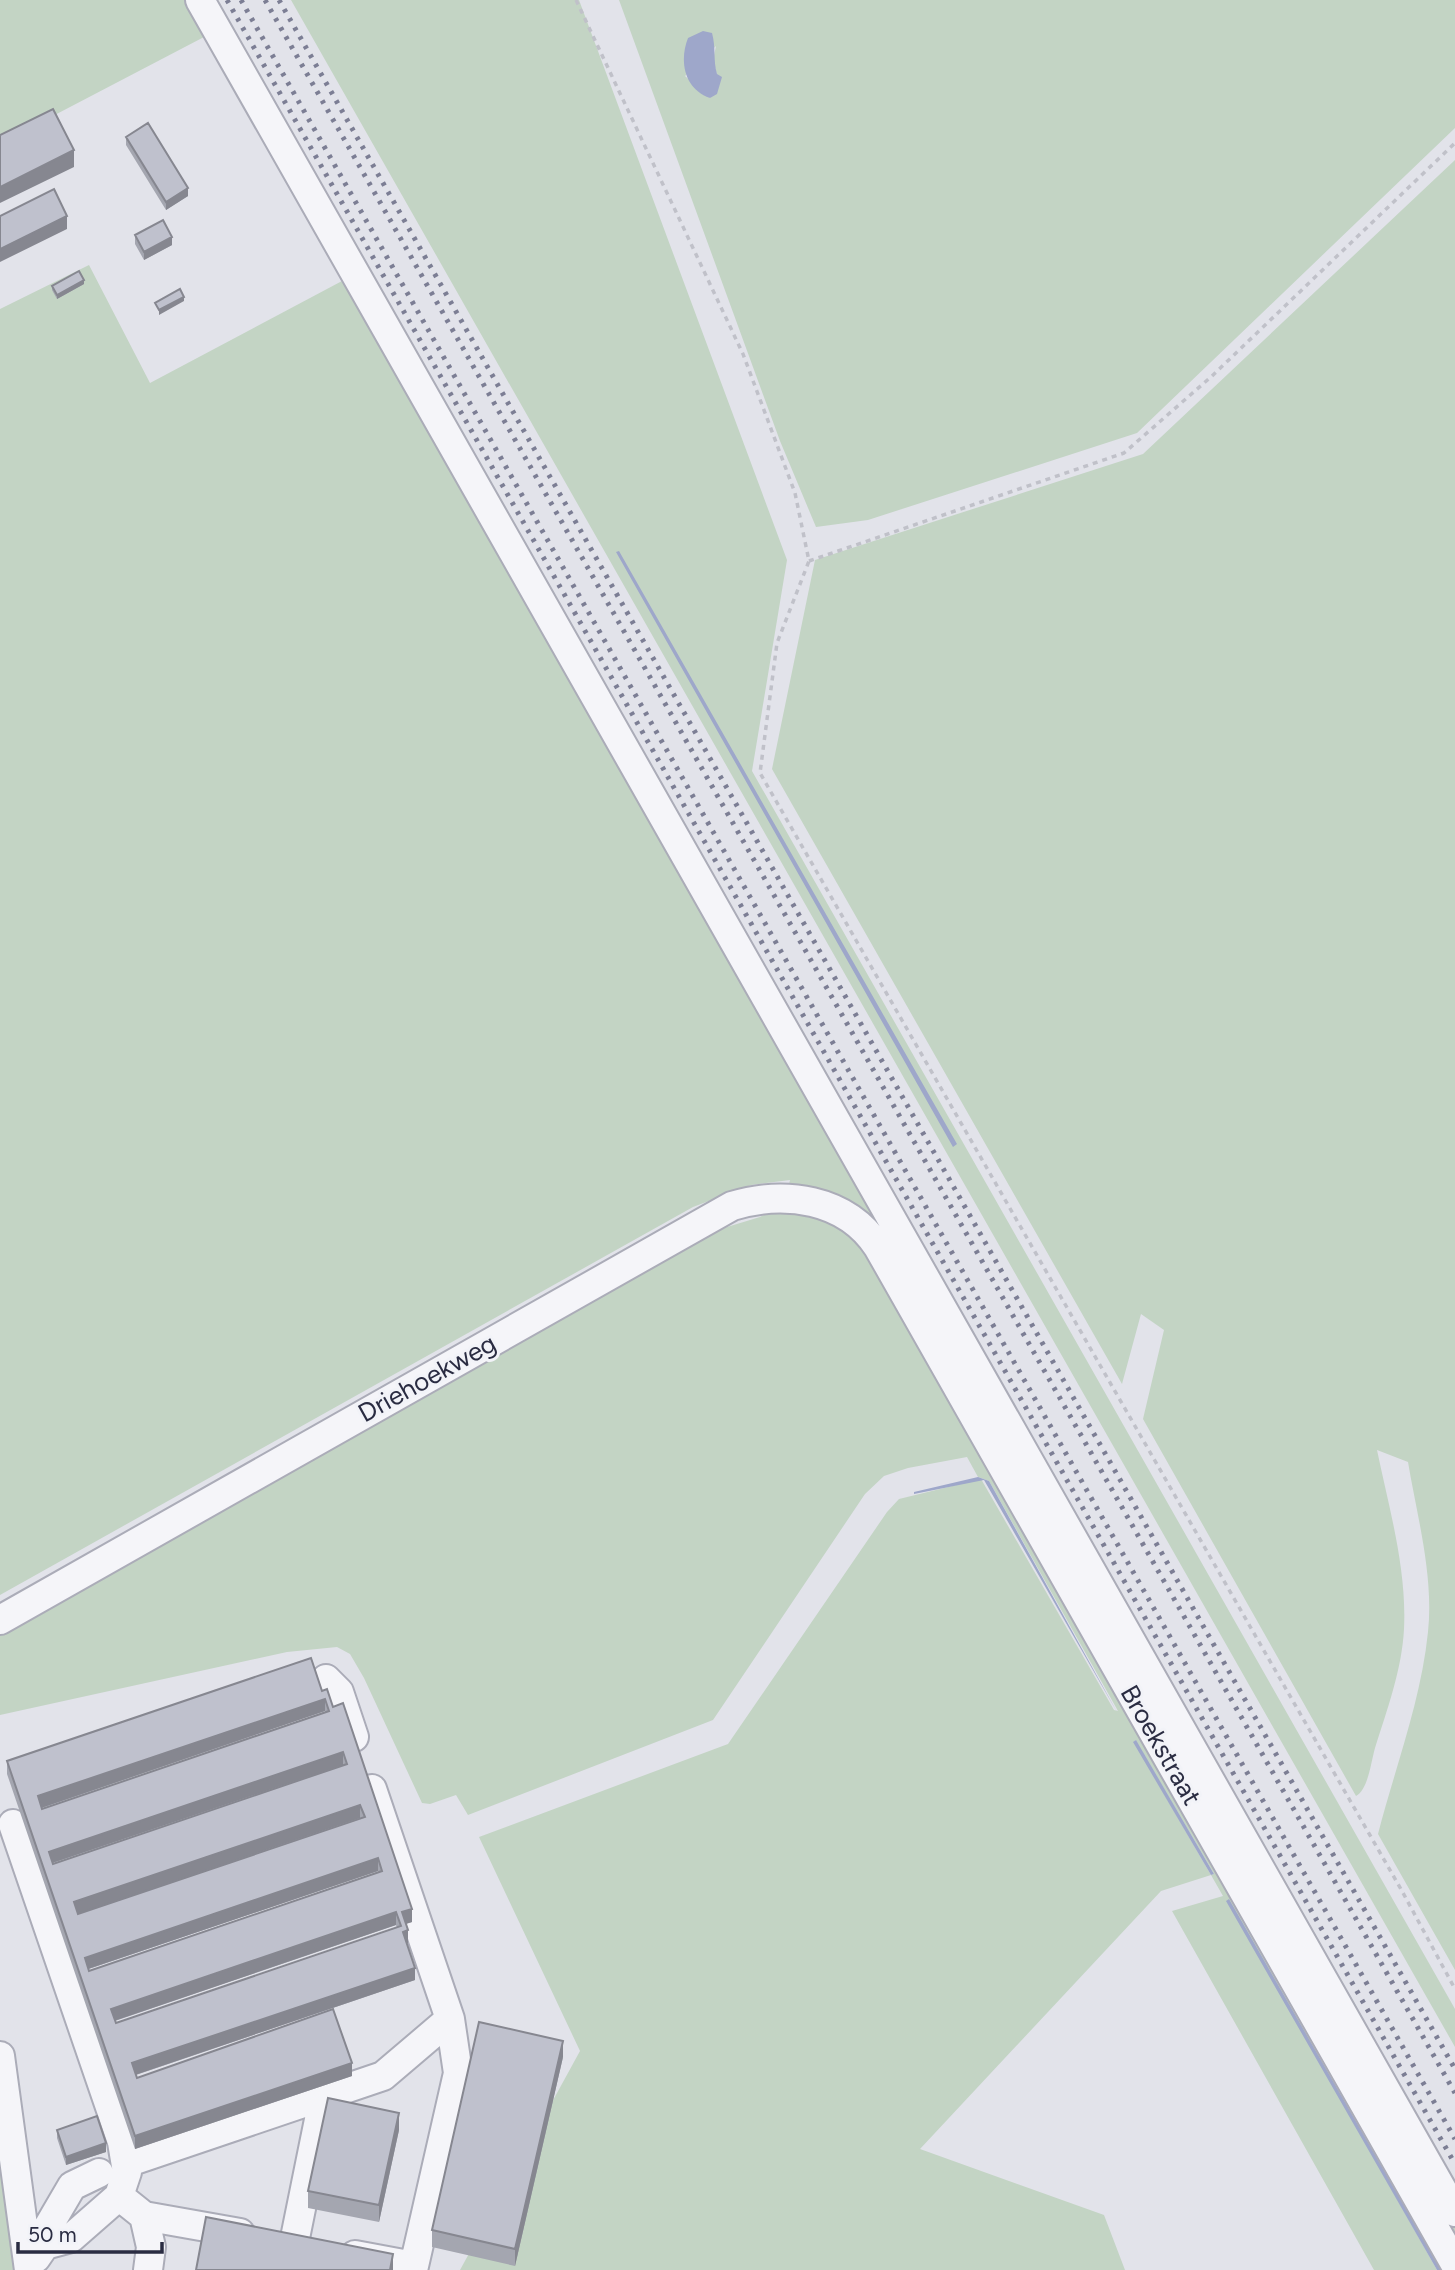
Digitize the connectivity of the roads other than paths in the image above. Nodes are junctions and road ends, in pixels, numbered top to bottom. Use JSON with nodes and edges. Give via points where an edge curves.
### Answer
{"nodes":[{"id":1,"x":200,"y":0,"type":"edge"},
{"id":2,"x":870,"y":1177,"type":"junction"},
{"id":3,"x":858,"y":1224,"type":"junction"},
{"id":4,"x":0,"y":1620,"type":"edge"},
{"id":5,"x":327,"y":1679,"type":"dead end"},
{"id":6,"x":13,"y":1824,"type":"dead end"},
{"id":7,"x":450,"y":2019,"type":"junction"},
{"id":8,"x":0,"y":2056,"type":"edge"},
{"id":9,"x":324,"y":2095,"type":"junction"},
{"id":10,"x":126,"y":2162,"type":"junction"},
{"id":11,"x":99,"y":2173,"type":"dead end"},
{"id":12,"x":119,"y":2196,"type":"junction"},
{"id":13,"x":1455,"y":2212,"type":"edge"},
{"id":14,"x":144,"y":2216,"type":"junction"},
{"id":15,"x":46,"y":2245,"type":"junction"},
{"id":16,"x":316,"y":2248,"type":"junction"},
{"id":17,"x":1455,"y":2264,"type":"edge"},
{"id":18,"x":425,"y":2268,"type":"edge"},
{"id":19,"x":29,"y":2269,"type":"edge"},
{"id":20,"x":148,"y":2270,"type":"edge"}],
"edges":[{"from":1,"to":2,"type":"street"},
{"from":2,"to":3,"type":"street","via":[[872,1202]]},
{"from":2,"to":13,"type":"street"},
{"from":3,"to":4,"type":"street","name":"Driehoekweg","via":[[822,1205],[786,1198],[755,1199],[732,1206]]},
{"from":3,"to":17,"type":"street","name":"Broekstraat","via":[[878,1247]]},
{"from":5,"to":7,"type":"street","via":[[339,1692]]},
{"from":6,"to":10,"type":"street"},
{"from":7,"to":9,"type":"street","via":[[383,2076]]},
{"from":7,"to":18,"type":"street","via":[[458,2073]]},
{"from":8,"to":19,"type":"street"},
{"from":9,"to":10,"type":"street"},
{"from":9,"to":16,"type":"street"},
{"from":10,"to":12,"type":"street"},
{"from":11,"to":15,"type":"street","via":[[72,2186],[48,2227]]},
{"from":12,"to":14,"type":"street"},
{"from":12,"to":15,"type":"street","via":[[71,2238]]},
{"from":14,"to":16,"type":"street"},
{"from":14,"to":20,"type":"street","via":[[151,2247]]},
{"from":15,"to":19,"type":"street"},
{"from":16,"to":18,"type":"street"}]}
